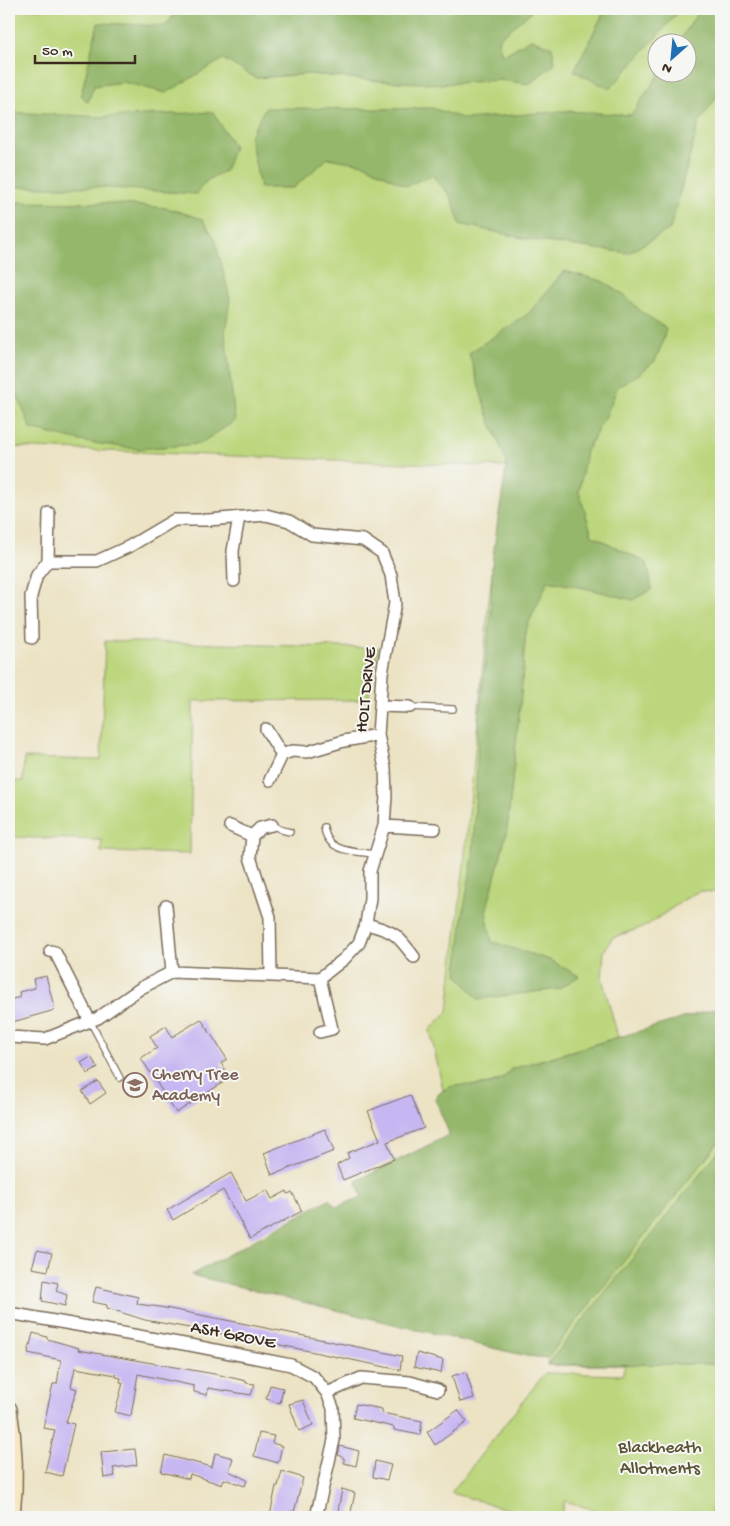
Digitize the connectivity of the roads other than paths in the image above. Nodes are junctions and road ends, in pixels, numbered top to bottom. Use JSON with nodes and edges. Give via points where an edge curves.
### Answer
{"nodes":[{"id":1,"x":49,"y":513,"type":"dead end"},
{"id":2,"x":239,"y":517,"type":"junction"},
{"id":3,"x":48,"y":561,"type":"junction"},
{"id":4,"x":234,"y":581,"type":"dead end"},
{"id":5,"x":32,"y":638,"type":"dead end"},
{"id":6,"x":380,"y":706,"type":"junction"},
{"id":7,"x":410,"y":707,"type":"joint"},
{"id":8,"x":453,"y":709,"type":"dead end"},
{"id":9,"x":266,"y":729,"type":"dead end"},
{"id":10,"x":378,"y":735,"type":"junction"},
{"id":11,"x":282,"y":755,"type":"junction"},
{"id":12,"x":270,"y":780,"type":"dead end"},
{"id":13,"x":272,"y":825,"type":"joint"},
{"id":14,"x":230,"y":826,"type":"dead end"},
{"id":15,"x":384,"y":826,"type":"junction"},
{"id":16,"x":324,"y":827,"type":"dead end"},
{"id":17,"x":435,"y":829,"type":"dead end"},
{"id":18,"x":290,"y":832,"type":"dead end"},
{"id":19,"x":252,"y":836,"type":"junction"},
{"id":20,"x":374,"y":854,"type":"junction"},
{"id":21,"x":166,"y":906,"type":"dead end"},
{"id":22,"x":366,"y":924,"type":"junction"},
{"id":23,"x":57,"y":951,"type":"dead end"},
{"id":24,"x":414,"y":957,"type":"dead end"},
{"id":25,"x":172,"y":972,"type":"junction"},
{"id":26,"x":270,"y":975,"type":"junction"},
{"id":27,"x":320,"y":978,"type":"junction"},
{"id":28,"x":90,"y":1021,"type":"junction"},
{"id":29,"x":320,"y":1032,"type":"dead end"},
{"id":30,"x":9,"y":1037,"type":"edge"},
{"id":31,"x":120,"y":1078,"type":"dead end"},
{"id":32,"x":9,"y":1313,"type":"edge"},
{"id":33,"x":438,"y":1390,"type":"dead end"},
{"id":34,"x":327,"y":1393,"type":"junction"},
{"id":35,"x":9,"y":1409,"type":"edge"},
{"id":36,"x":12,"y":1517,"type":"edge"},
{"id":37,"x":316,"y":1517,"type":"edge"}],
"edges":[{"from":1,"to":3,"type":"street"},
{"from":2,"to":3,"type":"street","name":"HOLT DRIVE","via":[[174,520],[97,562]]},
{"from":2,"to":4,"type":"street","via":[[233,551]]},
{"from":2,"to":6,"type":"street","name":"HOLT DRIVE","via":[[266,516],[289,520],[312,536],[363,540],[382,553],[391,575],[395,604],[382,672]]},
{"from":3,"to":5,"type":"street","via":[[37,575],[31,596]]},
{"from":6,"to":7,"type":"street"},
{"from":6,"to":10,"type":"street","name":"HOLT DRIVE"},
{"from":7,"to":8,"type":"lane"},
{"from":9,"to":11,"type":"street"},
{"from":10,"to":11,"type":"street"},
{"from":10,"to":15,"type":"street","name":"HOLT DRIVE","via":[[385,768]]},
{"from":11,"to":12,"type":"street"},
{"from":13,"to":18,"type":"lane"},
{"from":13,"to":19,"type":"street","via":[[260,828]]},
{"from":14,"to":19,"type":"street"},
{"from":15,"to":17,"type":"street"},
{"from":15,"to":20,"type":"street","name":"HOLT DRIVE"},
{"from":16,"to":20,"type":"lane","via":[[330,843],[339,848]]},
{"from":19,"to":26,"type":"street","via":[[250,857],[270,917]]},
{"from":20,"to":22,"type":"street","name":"HOLT DRIVE"},
{"from":21,"to":25,"type":"street"},
{"from":22,"to":24,"type":"street","via":[[387,929]]},
{"from":22,"to":27,"type":"street","name":"HOLT DRIVE","via":[[359,943]]},
{"from":23,"to":28,"type":"street"},
{"from":25,"to":26,"type":"street"},
{"from":25,"to":28,"type":"street"},
{"from":26,"to":27,"type":"street"},
{"from":27,"to":29,"type":"street","via":[[332,1029]]},
{"from":28,"to":30,"type":"street","via":[[45,1040]]},
{"from":28,"to":31,"type":"lane"},
{"from":32,"to":34,"type":"street","name":"ASH GROVE","via":[[291,1365],[314,1377]]},
{"from":33,"to":34,"type":"street","via":[[410,1382],[361,1378]]},
{"from":34,"to":37,"type":"street","via":[[333,1408],[334,1440]]},
{"from":35,"to":36,"type":"main road","via":[[14,1456]]}]}
